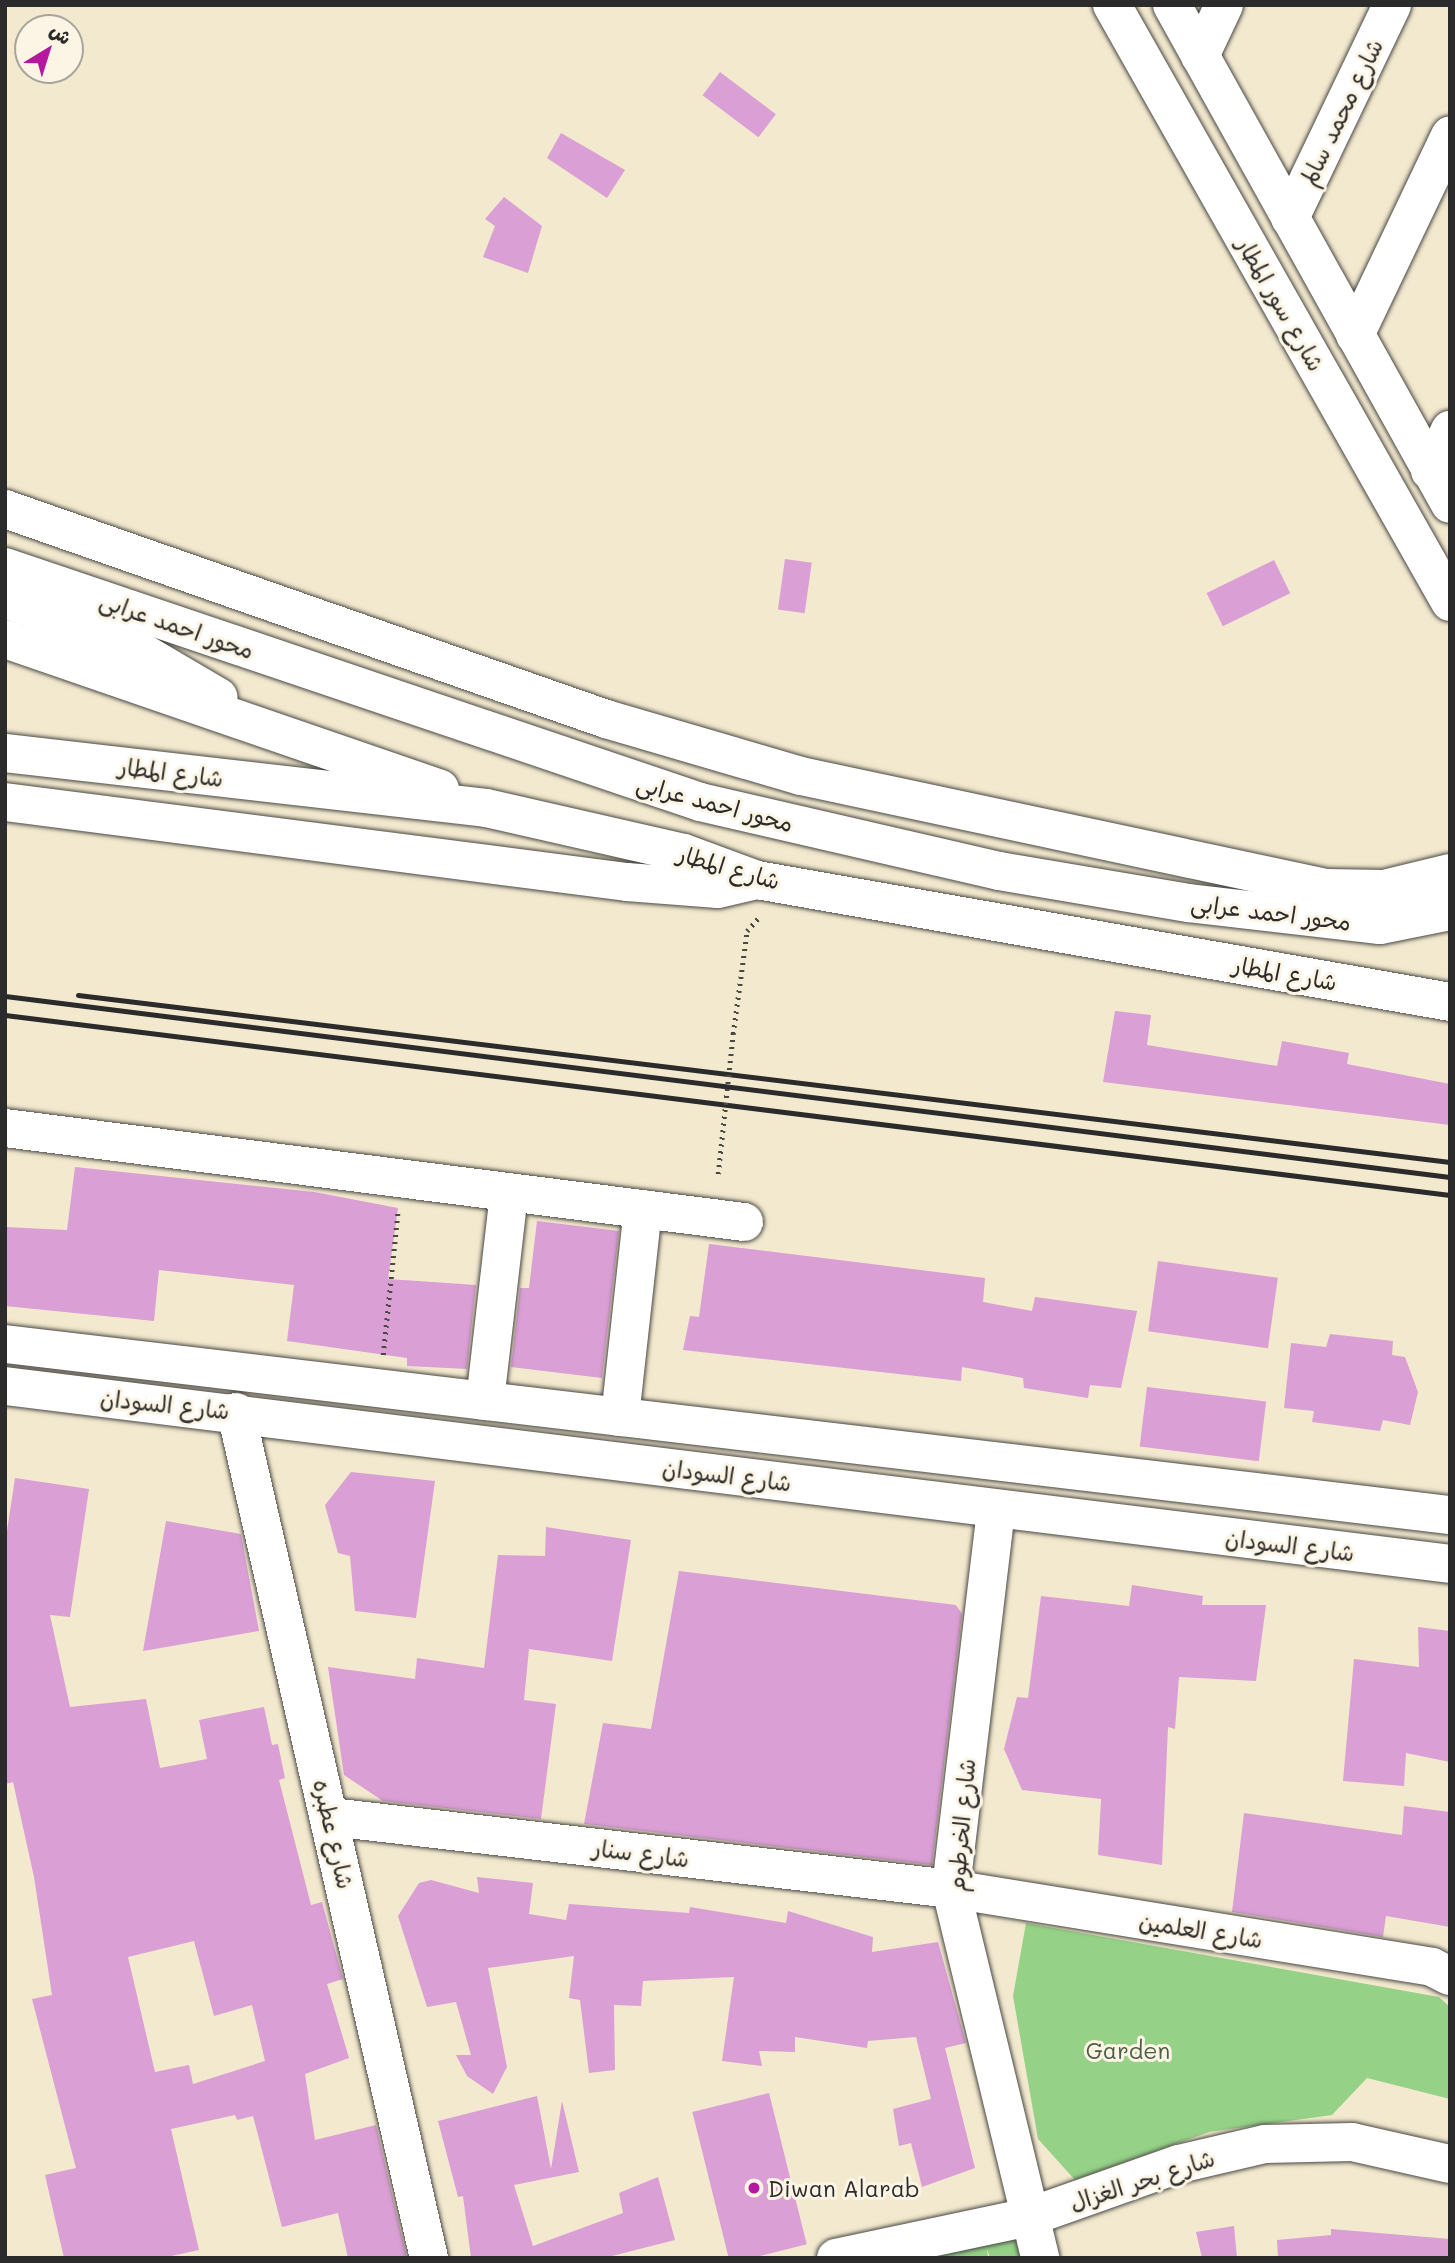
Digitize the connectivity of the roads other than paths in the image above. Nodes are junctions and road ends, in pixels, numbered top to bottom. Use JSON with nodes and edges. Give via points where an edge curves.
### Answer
{"nodes":[{"id":1,"x":1112,"y":5,"type":"edge"},
{"id":2,"x":1172,"y":5,"type":"edge"},
{"id":3,"x":1224,"y":5,"type":"edge"},
{"id":4,"x":1392,"y":5,"type":"edge"},
{"id":5,"x":1200,"y":55,"type":"junction"},
{"id":6,"x":1450,"y":136,"type":"edge"},
{"id":7,"x":1290,"y":218,"type":"junction"},
{"id":8,"x":1355,"y":335,"type":"junction"},
{"id":9,"x":1450,"y":430,"type":"edge"},
{"id":10,"x":1430,"y":471,"type":"junction"},
{"id":11,"x":1450,"y":504,"type":"edge"},
{"id":12,"x":10,"y":515,"type":"edge"},
{"id":13,"x":15,"y":581,"type":"edge"},
{"id":14,"x":1450,"y":602,"type":"edge"},
{"id":15,"x":5,"y":639,"type":"edge"},
{"id":16,"x":250,"y":722,"type":"junction"},
{"id":17,"x":5,"y":753,"type":"edge"},
{"id":18,"x":5,"y":802,"type":"edge"},
{"id":19,"x":486,"y":808,"type":"junction"},
{"id":20,"x":1450,"y":873,"type":"edge"},
{"id":21,"x":772,"y":882,"type":"junction"},
{"id":22,"x":1450,"y":911,"type":"edge"},
{"id":23,"x":1450,"y":1002,"type":"edge"},
{"id":24,"x":5,"y":1128,"type":"edge"},
{"id":25,"x":509,"y":1192,"type":"junction"},
{"id":26,"x":643,"y":1209,"type":"junction"},
{"id":27,"x":744,"y":1222,"type":"dead end"},
{"id":28,"x":5,"y":1344,"type":"edge"},
{"id":29,"x":5,"y":1386,"type":"edge"},
{"id":30,"x":485,"y":1401,"type":"junction"},
{"id":31,"x":236,"y":1412,"type":"junction"},
{"id":32,"x":620,"y":1417,"type":"junction"},
{"id":33,"x":996,"y":1510,"type":"junction"},
{"id":34,"x":1450,"y":1515,"type":"edge"},
{"id":35,"x":1450,"y":1564,"type":"edge"},
{"id":36,"x":331,"y":1817,"type":"junction"},
{"id":37,"x":951,"y":1889,"type":"junction"},
{"id":38,"x":1450,"y":1976,"type":"edge"},
{"id":39,"x":1450,"y":2164,"type":"edge"},
{"id":40,"x":1029,"y":2217,"type":"junction"},
{"id":41,"x":429,"y":2258,"type":"edge"},
{"id":42,"x":836,"y":2258,"type":"edge"},
{"id":43,"x":1040,"y":2258,"type":"edge"}],
"edges":[{"from":1,"to":14,"type":"main road","name":"شارع سور المطار"},
{"from":2,"to":5,"type":"main road"},
{"from":3,"to":5,"type":"main road"},
{"from":4,"to":7,"type":"main road","name":"شارع محمد سالم"},
{"from":5,"to":7,"type":"main road"},
{"from":6,"to":8,"type":"main road"},
{"from":7,"to":8,"type":"main road"},
{"from":8,"to":10,"type":"main road"},
{"from":9,"to":10,"type":"main road"},
{"from":10,"to":11,"type":"main road"},
{"from":12,"to":20,"type":"main road","via":[[606,719],[814,779],[1326,888],[1384,889]]},
{"from":13,"to":16,"type":"main road","via":[[155,657]]},
{"from":13,"to":22,"type":"main road","name":"محور احمد عرابى","via":[[591,769],[737,811],[999,871],[1189,903],[1380,925]]},
{"from":15,"to":16,"type":"main road"},
{"from":16,"to":19,"type":"main road"},
{"from":17,"to":19,"type":"main road","name":"شارع المطار"},
{"from":18,"to":21,"type":"main road","via":[[627,882],[718,888]]},
{"from":19,"to":21,"type":"main road","name":"شارع المطار","via":[[684,853]]},
{"from":21,"to":23,"type":"main road","name":"شارع المطار"},
{"from":24,"to":25,"type":"main road"},
{"from":25,"to":26,"type":"main road"},
{"from":25,"to":30,"type":"main road"},
{"from":26,"to":27,"type":"main road"},
{"from":26,"to":32,"type":"main road"},
{"from":28,"to":30,"type":"main road","name":"شارع السودان"},
{"from":29,"to":31,"type":"main road","name":"شارع السودان"},
{"from":30,"to":32,"type":"main road","name":"شارع السودان"},
{"from":31,"to":33,"type":"main road","name":"شارع السودان"},
{"from":31,"to":36,"type":"main road","name":"شارع عطبره"},
{"from":32,"to":34,"type":"main road","name":"شارع السودان"},
{"from":33,"to":35,"type":"main road","name":"شارع السودان"},
{"from":33,"to":37,"type":"main road","name":"شارع الخرطوم"},
{"from":36,"to":37,"type":"main road","name":"شارع سنار"},
{"from":36,"to":41,"type":"main road","name":"شارع عطبره"},
{"from":37,"to":38,"type":"main road","name":"شارع العلمين","via":[[1432,1967]]},
{"from":37,"to":40,"type":"main road","name":"شارع الخرطوم"},
{"from":39,"to":40,"type":"main road","name":"شارع بحر الغزال","via":[[1352,2142],[1265,2144],[1180,2164]]},
{"from":40,"to":42,"type":"main road","name":"شارع بحر الغزال"},
{"from":40,"to":43,"type":"main road","name":"شارع الخرطوم"}]}
